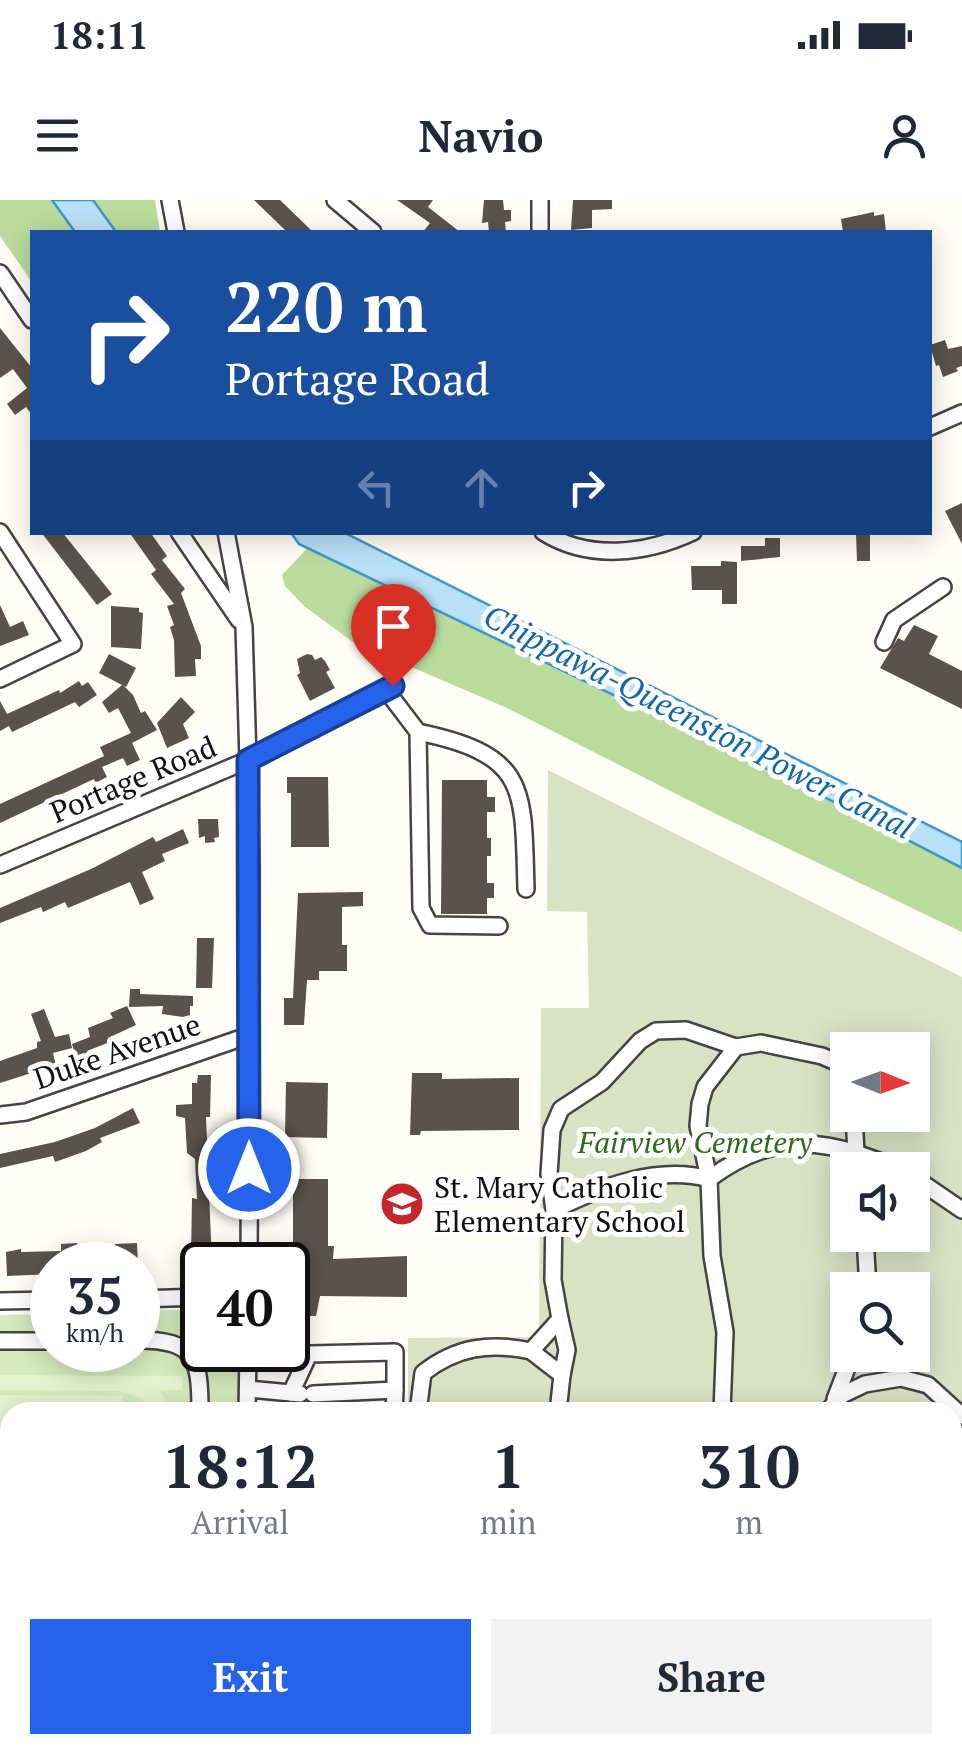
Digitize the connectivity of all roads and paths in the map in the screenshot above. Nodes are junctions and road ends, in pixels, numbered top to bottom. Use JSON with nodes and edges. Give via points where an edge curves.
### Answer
{"nodes":[{"id":1,"x":170,"y":200,"type":"edge"},
{"id":2,"x":336,"y":200,"type":"edge"},
{"id":3,"x":540,"y":200,"type":"edge"},
{"id":4,"x":176,"y":230,"type":"edge"},
{"id":5,"x":372,"y":230,"type":"edge"},
{"id":6,"x":540,"y":230,"type":"edge"},
{"id":7,"x":3,"y":283,"type":"edge"},
{"id":8,"x":30,"y":317,"type":"edge"},
{"id":9,"x":959,"y":419,"type":"edge"},
{"id":10,"x":932,"y":426,"type":"edge"},
{"id":11,"x":0,"y":532,"type":"edge"},
{"id":12,"x":181,"y":535,"type":"edge"},
{"id":13,"x":227,"y":535,"type":"edge"},
{"id":14,"x":550,"y":535,"type":"edge"},
{"id":15,"x":615,"y":535,"type":"edge"},
{"id":16,"x":686,"y":535,"type":"edge"},
{"id":17,"x":620,"y":551,"type":"junction"},
{"id":18,"x":942,"y":587,"type":"dead end"},
{"id":19,"x":244,"y":627,"type":"junction"},
{"id":20,"x":884,"y":642,"type":"dead end"},
{"id":21,"x":0,"y":679,"type":"edge"},
{"id":22,"x":418,"y":732,"type":"junction"},
{"id":23,"x":248,"y":760,"type":"junction"},
{"id":24,"x":0,"y":866,"type":"edge"},
{"id":25,"x":526,"y":889,"type":"dead end"},
{"id":26,"x":499,"y":926,"type":"dead end"},
{"id":27,"x":250,"y":1034,"type":"junction"},
{"id":28,"x":736,"y":1047,"type":"junction"},
{"id":29,"x":830,"y":1060,"type":"edge"},
{"id":30,"x":0,"y":1115,"type":"edge"},
{"id":31,"x":851,"y":1152,"type":"edge"},
{"id":32,"x":709,"y":1178,"type":"junction"},
{"id":33,"x":930,"y":1188,"type":"edge"},
{"id":34,"x":554,"y":1210,"type":"junction"},
{"id":35,"x":962,"y":1210,"type":"edge"},
{"id":36,"x":249,"y":1242,"type":"edge"},
{"id":37,"x":30,"y":1300,"type":"edge"},
{"id":38,"x":0,"y":1301,"type":"edge"},
{"id":39,"x":560,"y":1320,"type":"junction"},
{"id":40,"x":30,"y":1340,"type":"edge"},
{"id":41,"x":160,"y":1340,"type":"edge"},
{"id":42,"x":0,"y":1341,"type":"edge"},
{"id":43,"x":530,"y":1351,"type":"junction"},
{"id":44,"x":248,"y":1372,"type":"edge"},
{"id":45,"x":845,"y":1372,"type":"edge"},
{"id":46,"x":562,"y":1376,"type":"junction"},
{"id":47,"x":248,"y":1389,"type":"junction"},
{"id":48,"x":395,"y":1390,"type":"junction"},
{"id":49,"x":302,"y":1394,"type":"junction"},
{"id":50,"x":200,"y":1402,"type":"edge"},
{"id":51,"x":248,"y":1402,"type":"edge"},
{"id":52,"x":394,"y":1402,"type":"edge"},
{"id":53,"x":419,"y":1402,"type":"edge"},
{"id":54,"x":559,"y":1402,"type":"edge"},
{"id":55,"x":722,"y":1402,"type":"edge"},
{"id":56,"x":833,"y":1402,"type":"edge"},
{"id":57,"x":836,"y":1402,"type":"edge"},
{"id":58,"x":947,"y":1402,"type":"edge"}],
"edges":[{"from":1,"to":4,"type":"street"},
{"from":2,"to":5,"type":"street"},
{"from":3,"to":6,"type":"street"},
{"from":7,"to":8,"type":"street"},
{"from":9,"to":10,"type":"street"},
{"from":11,"to":21,"type":"street","via":[[72,642]]},
{"from":12,"to":19,"type":"street"},
{"from":13,"to":19,"type":"street"},
{"from":14,"to":17,"type":"street","via":[[578,548]]},
{"from":15,"to":17,"type":"street"},
{"from":16,"to":17,"type":"street"},
{"from":18,"to":20,"type":"street","via":[[894,620]]},
{"from":19,"to":23,"type":"street"},
{"from":22,"to":23,"type":"street","name":"Portage Road","via":[[390,688]]},
{"from":22,"to":25,"type":"street","via":[[458,740],[497,761],[516,782]]},
{"from":22,"to":26,"type":"street","via":[[421,908],[430,925]]},
{"from":23,"to":24,"type":"street","name":"Portage Road"},
{"from":23,"to":27,"type":"street"},
{"from":27,"to":30,"type":"street","name":"Duke Avenue","via":[[26,1112]]},
{"from":27,"to":36,"type":"street"},
{"from":28,"to":29,"type":"street","via":[[760,1043]]},
{"from":28,"to":32,"type":"street","via":[[705,1086],[700,1104]]},
{"from":28,"to":34,"type":"street","via":[[686,1030],[656,1031],[561,1110],[550,1154]]},
{"from":31,"to":32,"type":"street","via":[[814,1144],[766,1148],[738,1157]]},
{"from":32,"to":34,"type":"street","via":[[686,1172],[608,1186]]},
{"from":32,"to":55,"type":"street","via":[[712,1256],[725,1332]]},
{"from":33,"to":35,"type":"street"},
{"from":34,"to":39,"type":"street"},
{"from":37,"to":38,"type":"street"},
{"from":39,"to":43,"type":"street"},
{"from":39,"to":46,"type":"street"},
{"from":40,"to":42,"type":"street"},
{"from":41,"to":50,"type":"street","via":[[195,1358]]},
{"from":43,"to":46,"type":"street"},
{"from":43,"to":53,"type":"street","via":[[482,1347],[444,1357],[423,1373]]},
{"from":44,"to":47,"type":"street"},
{"from":45,"to":56,"type":"street"},
{"from":46,"to":54,"type":"street"},
{"from":47,"to":49,"type":"street"},
{"from":47,"to":51,"type":"street"},
{"from":48,"to":49,"type":"street"},
{"from":48,"to":49,"type":"street","via":[[396,1352],[309,1354]]},
{"from":48,"to":52,"type":"street"},
{"from":57,"to":58,"type":"street","via":[[866,1384],[901,1378],[928,1385]]}]}
